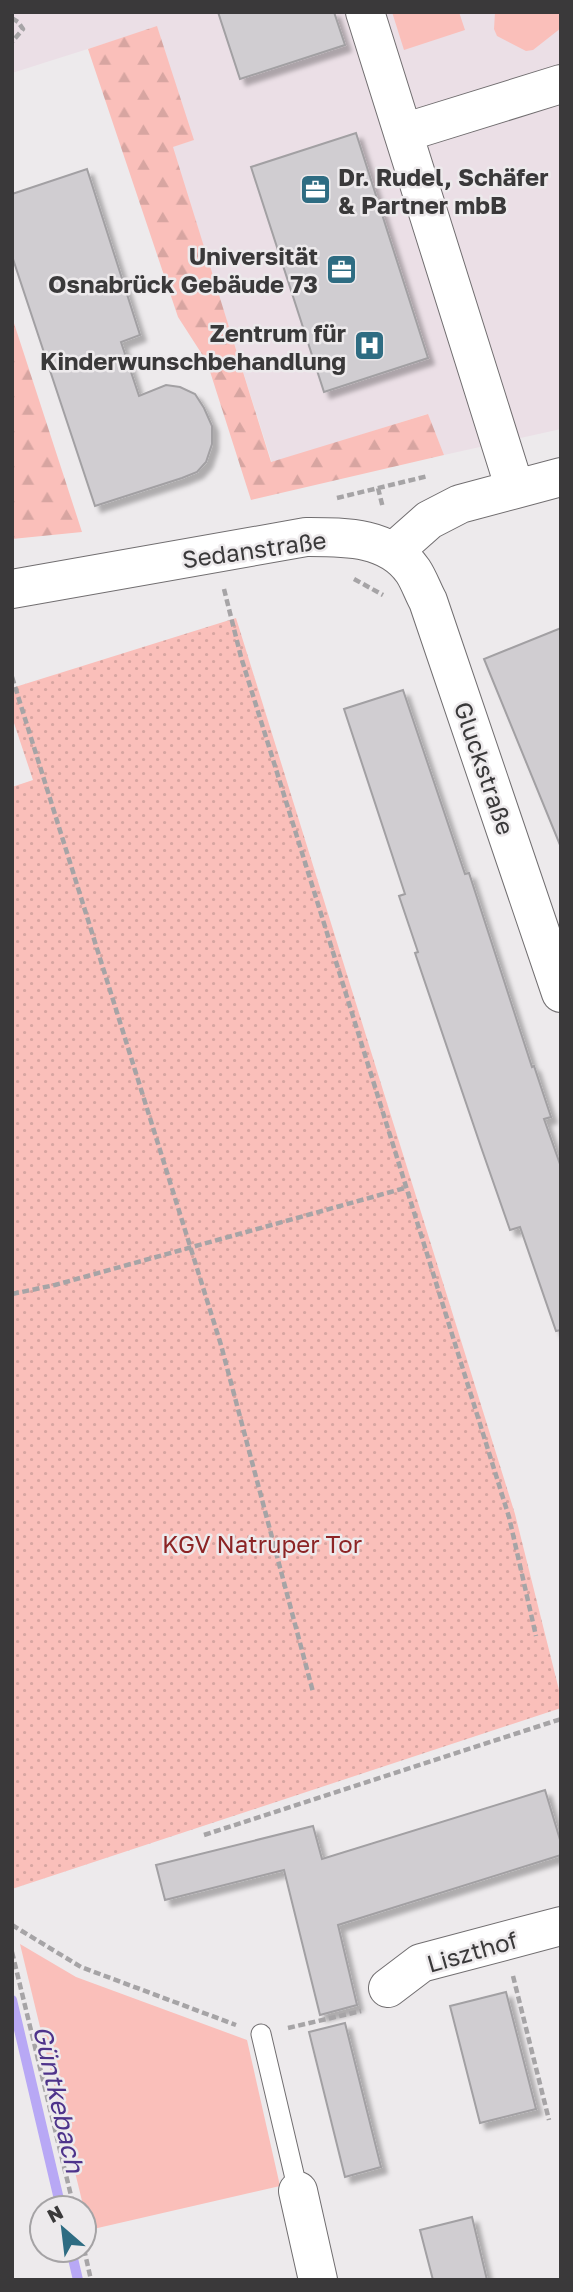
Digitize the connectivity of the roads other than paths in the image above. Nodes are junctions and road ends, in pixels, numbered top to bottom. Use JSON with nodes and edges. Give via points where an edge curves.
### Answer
{"nodes":[{"id":1,"x":365,"y":12,"type":"edge"},
{"id":2,"x":561,"y":83,"type":"edge"},
{"id":3,"x":403,"y":133,"type":"junction"},
{"id":4,"x":561,"y":477,"type":"edge"},
{"id":5,"x":515,"y":489,"type":"junction"},
{"id":6,"x":394,"y":551,"type":"junction"},
{"id":7,"x":12,"y":589,"type":"edge"},
{"id":8,"x":561,"y":993,"type":"edge"},
{"id":9,"x":561,"y":1926,"type":"edge"},
{"id":10,"x":388,"y":1988,"type":"road end"},
{"id":11,"x":261,"y":2034,"type":"road end"},
{"id":12,"x":298,"y":2191,"type":"joint"},
{"id":13,"x":318,"y":2280,"type":"edge"}],
"edges":[{"from":1,"to":3,"type":"street"},
{"from":2,"to":3,"type":"street"},
{"from":3,"to":5,"type":"street"},
{"from":4,"to":5,"type":"street"},
{"from":5,"to":6,"type":"street","via":[[460,504],[429,520]]},
{"from":6,"to":7,"type":"street","name":"Sedanstraße","via":[[353,537],[306,537]]},
{"from":6,"to":8,"type":"street","name":"Gluckstraße","via":[[413,571],[432,611]]},
{"from":9,"to":10,"type":"street","name":"Liszthof","via":[[421,1963]]},
{"from":11,"to":12,"type":"lane"},
{"from":12,"to":13,"type":"street"}]}
